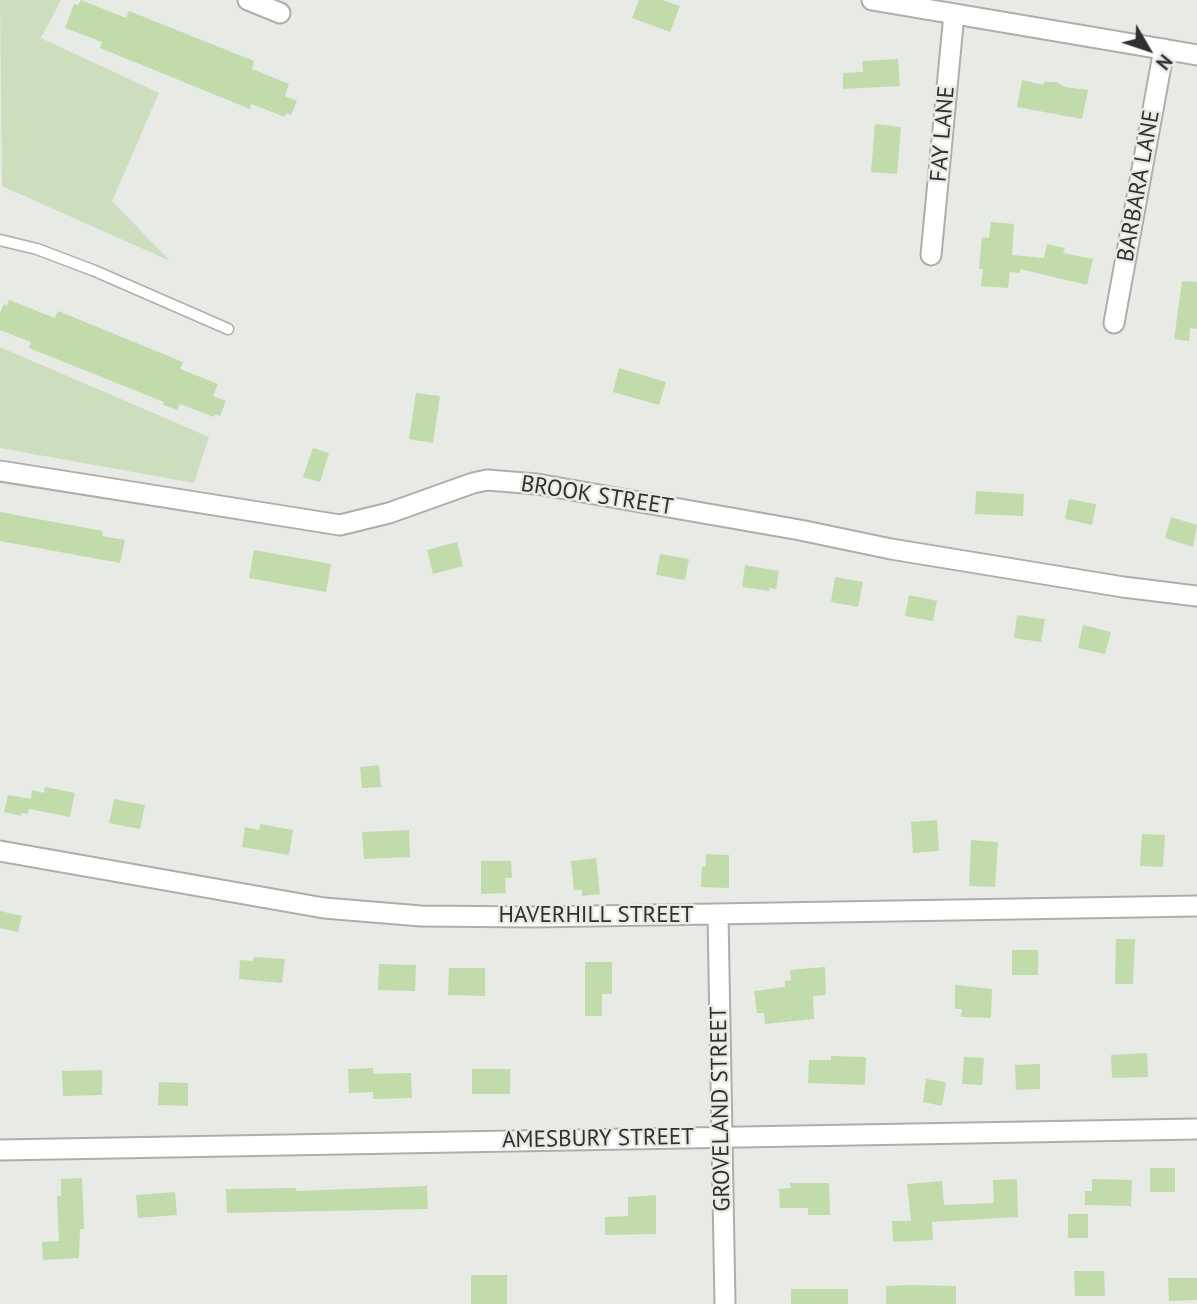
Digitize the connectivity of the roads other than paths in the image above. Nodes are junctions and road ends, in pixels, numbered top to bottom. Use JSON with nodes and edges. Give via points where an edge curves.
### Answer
{"nodes":[{"id":1,"x":248,"y":0,"type":"edge"},
{"id":2,"x":872,"y":0,"type":"edge"},
{"id":3,"x":280,"y":13,"type":"dead end"},
{"id":4,"x":954,"y":14,"type":"junction"},
{"id":5,"x":1164,"y":49,"type":"junction"},
{"id":6,"x":1197,"y":55,"type":"edge"},
{"id":7,"x":0,"y":240,"type":"edge"},
{"id":8,"x":931,"y":255,"type":"dead end"},
{"id":9,"x":1114,"y":323,"type":"dead end"},
{"id":10,"x":228,"y":329,"type":"dead end"},
{"id":11,"x":0,"y":471,"type":"edge"},
{"id":12,"x":1197,"y":596,"type":"edge"},
{"id":13,"x":0,"y":851,"type":"edge"},
{"id":14,"x":1197,"y":906,"type":"edge"},
{"id":15,"x":718,"y":915,"type":"junction"},
{"id":16,"x":1197,"y":1129,"type":"edge"},
{"id":17,"x":722,"y":1137,"type":"junction"},
{"id":18,"x":0,"y":1150,"type":"edge"},
{"id":19,"x":724,"y":1304,"type":"edge"}],
"edges":[{"from":1,"to":3,"type":"street"},
{"from":2,"to":4,"type":"street"},
{"from":4,"to":5,"type":"street"},
{"from":4,"to":8,"type":"street","name":"FAY LANE"},
{"from":5,"to":6,"type":"street"},
{"from":5,"to":9,"type":"street","name":"BARBARA LANE"},
{"from":7,"to":10,"type":"lane","via":[[95,271]]},
{"from":11,"to":12,"type":"street","name":"BROOK STREET","via":[[340,525],[487,480],[537,484],[891,549]]},
{"from":13,"to":15,"type":"street","name":"HAVERHILL STREET","via":[[324,908],[533,918]]},
{"from":14,"to":15,"type":"street","name":"HAVERHILL STREET"},
{"from":15,"to":17,"type":"street","name":"GROVELAND STREET"},
{"from":16,"to":17,"type":"street","name":"AMESBURY STREET"},
{"from":17,"to":18,"type":"street","name":"AMESBURY STREET"},
{"from":17,"to":19,"type":"street","name":"GROVELAND STREET"}]}
